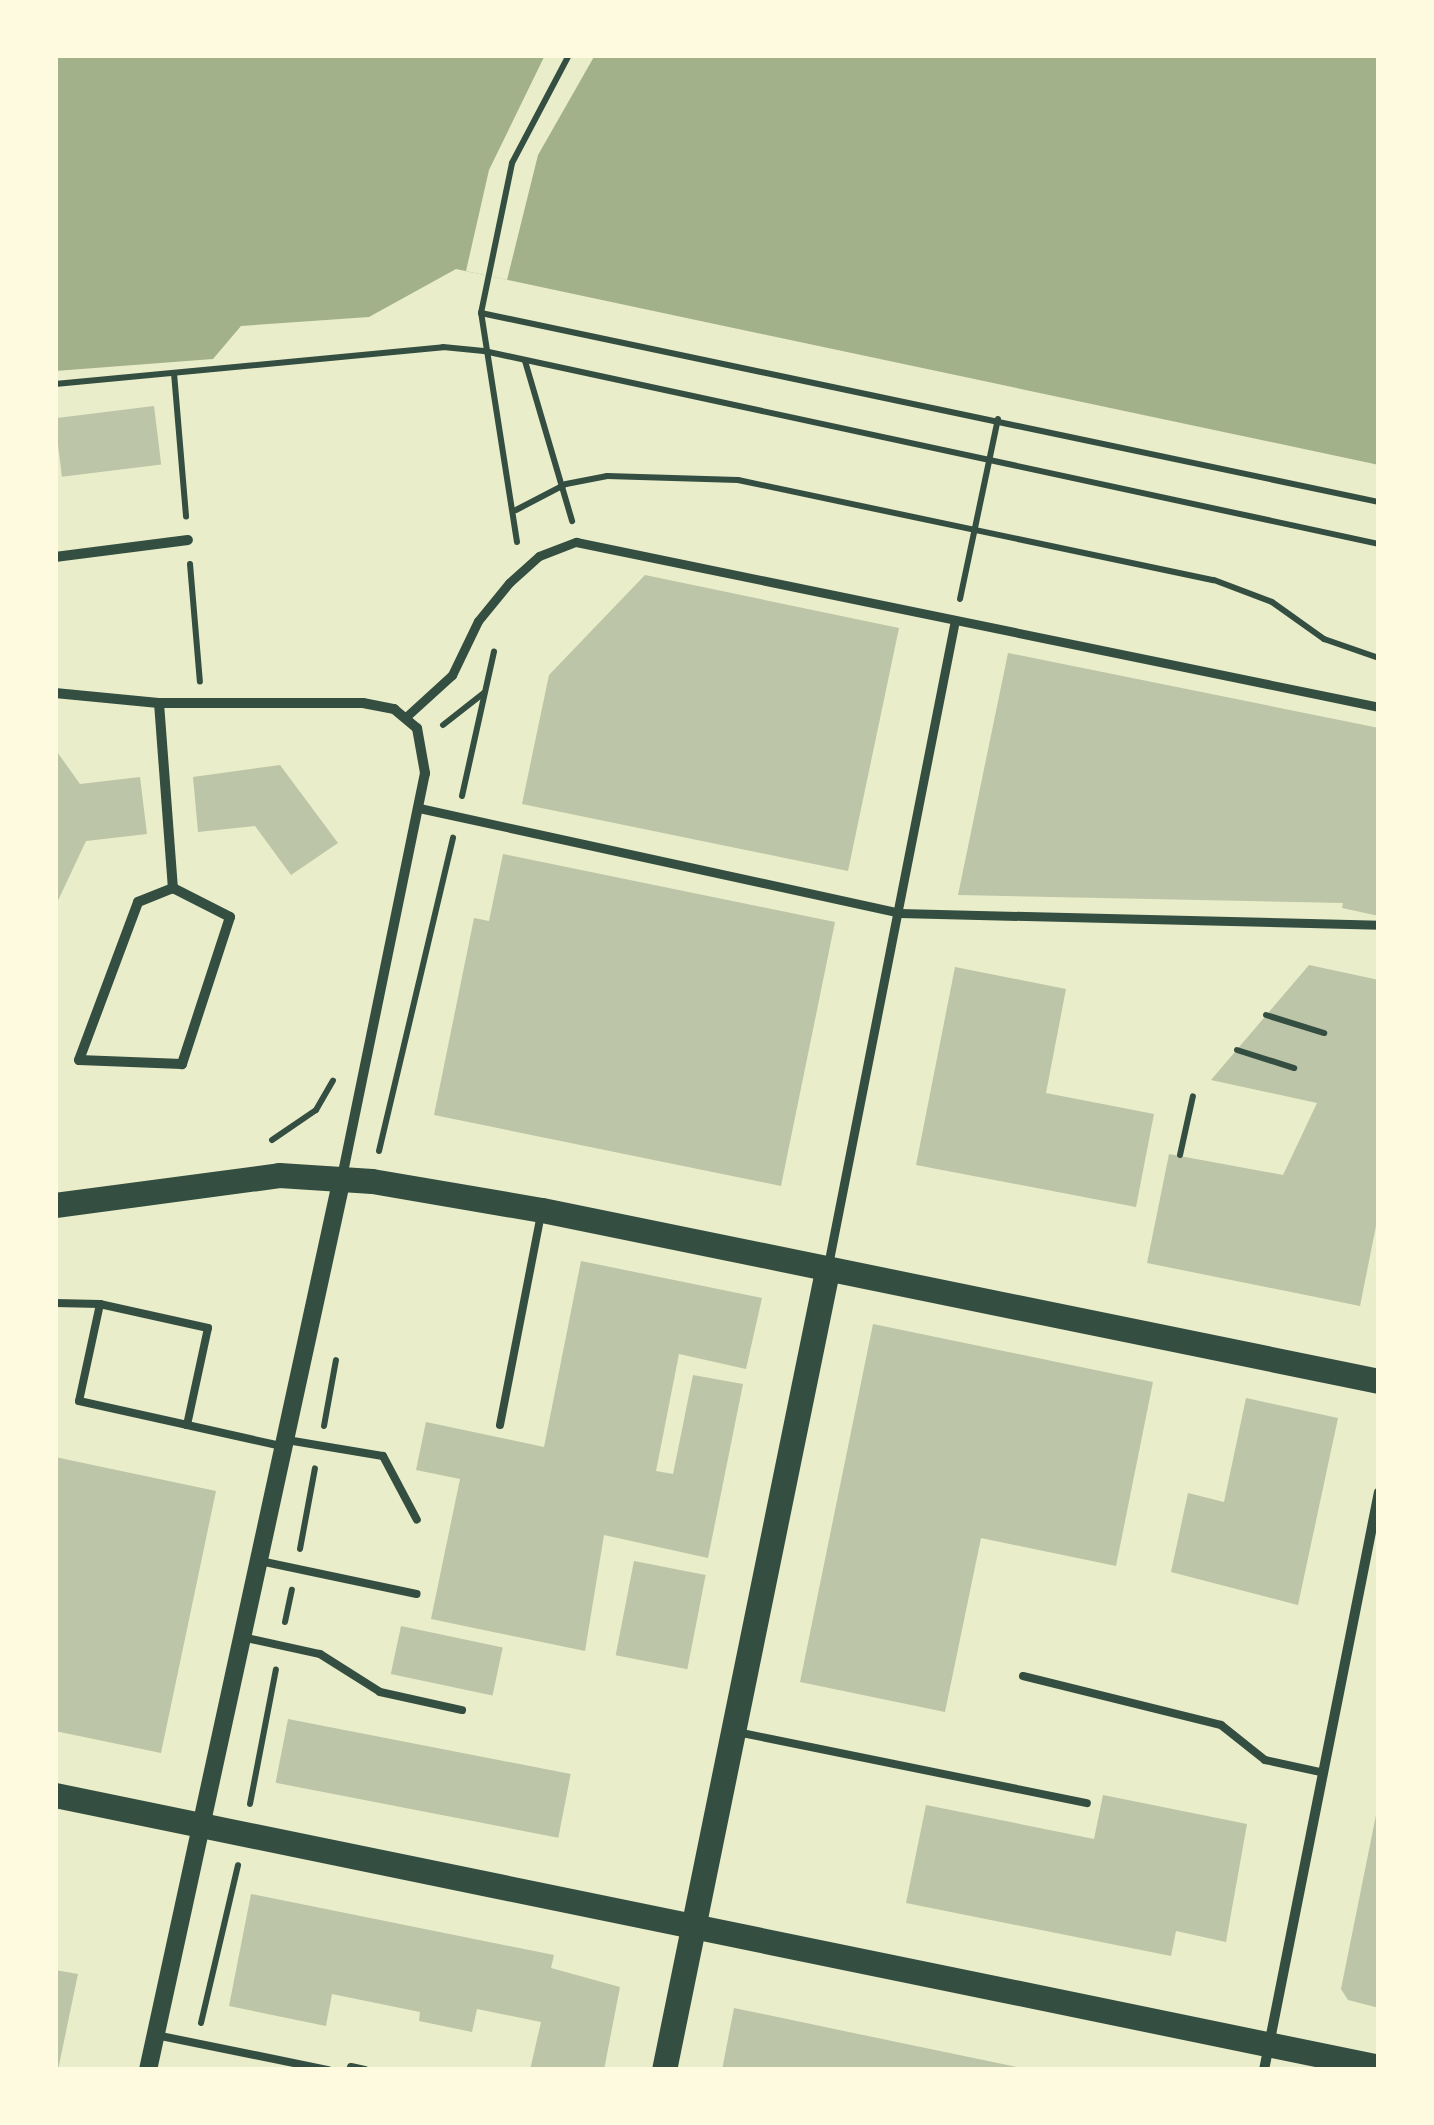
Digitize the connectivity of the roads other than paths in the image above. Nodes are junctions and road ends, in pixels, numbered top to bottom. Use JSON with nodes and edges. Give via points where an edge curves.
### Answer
{"nodes":[{"id":1,"x":188,"y":540,"type":"road end"},
{"id":2,"x":55,"y":557,"type":"edge"},
{"id":3,"x":956,"y":620,"type":"junction"},
{"id":4,"x":55,"y":694,"type":"edge"},
{"id":5,"x":159,"y":704,"type":"junction"},
{"id":6,"x":1379,"y":708,"type":"edge"},
{"id":7,"x":407,"y":716,"type":"junction"},
{"id":8,"x":418,"y":808,"type":"junction"},
{"id":9,"x":173,"y":888,"type":"junction"},
{"id":10,"x":899,"y":913,"type":"junction"},
{"id":11,"x":1379,"y":925,"type":"edge"},
{"id":12,"x":342,"y":1178,"type":"junction"},
{"id":13,"x":55,"y":1206,"type":"edge"},
{"id":14,"x":542,"y":1210,"type":"junction"},
{"id":15,"x":827,"y":1271,"type":"junction"},
{"id":16,"x":55,"y":1303,"type":"edge"},
{"id":17,"x":100,"y":1304,"type":"junction"},
{"id":18,"x":1379,"y":1382,"type":"edge"},
{"id":19,"x":187,"y":1425,"type":"junction"},
{"id":20,"x":500,"y":1425,"type":"dead end"},
{"id":21,"x":284,"y":1443,"type":"junction"},
{"id":22,"x":1379,"y":1492,"type":"edge"},
{"id":23,"x":417,"y":1520,"type":"dead end"},
{"id":24,"x":258,"y":1560,"type":"junction"},
{"id":25,"x":417,"y":1594,"type":"dead end"},
{"id":26,"x":242,"y":1637,"type":"junction"},
{"id":27,"x":1023,"y":1676,"type":"dead end"},
{"id":28,"x":462,"y":1710,"type":"dead end"},
{"id":29,"x":733,"y":1732,"type":"junction"},
{"id":30,"x":1320,"y":1772,"type":"junction"},
{"id":31,"x":55,"y":1795,"type":"edge"},
{"id":32,"x":1087,"y":1803,"type":"dead end"},
{"id":33,"x":200,"y":1826,"type":"junction"},
{"id":34,"x":694,"y":1926,"type":"junction"},
{"id":35,"x":155,"y":2034,"type":"junction"},
{"id":36,"x":1270,"y":2043,"type":"junction"},
{"id":37,"x":352,"y":2067,"type":"dead end"},
{"id":38,"x":1379,"y":2067,"type":"edge"},
{"id":39,"x":148,"y":2070,"type":"edge"},
{"id":40,"x":328,"y":2070,"type":"edge"},
{"id":41,"x":365,"y":2070,"type":"edge"},
{"id":42,"x":664,"y":2070,"type":"edge"},
{"id":43,"x":1264,"y":2070,"type":"edge"}],
"edges":[{"from":1,"to":2,"type":"street"},
{"from":3,"to":6,"type":"street"},
{"from":3,"to":7,"type":"street","via":[[576,542],[539,556],[509,583],[478,621],[452,675]]},
{"from":3,"to":10,"type":"street"},
{"from":4,"to":5,"type":"street"},
{"from":5,"to":7,"type":"street","via":[[363,703]]},
{"from":5,"to":9,"type":"street"},
{"from":7,"to":8,"type":"street","via":[[426,755]]},
{"from":8,"to":10,"type":"street"},
{"from":8,"to":12,"type":"street"},
{"from":9,"to":9,"type":"street","via":[[138,902],[79,1060],[182,1064],[230,917]]},
{"from":10,"to":11,"type":"street"},
{"from":10,"to":15,"type":"street"},
{"from":12,"to":13,"type":"main road","via":[[278,1175]]},
{"from":12,"to":14,"type":"main road"},
{"from":12,"to":21,"type":"street"},
{"from":14,"to":15,"type":"main road"},
{"from":14,"to":20,"type":"lane"},
{"from":15,"to":18,"type":"main road"},
{"from":15,"to":29,"type":"main road"},
{"from":16,"to":17,"type":"lane"},
{"from":17,"to":19,"type":"lane","via":[[208,1328]]},
{"from":17,"to":19,"type":"lane","via":[[78,1400]]},
{"from":19,"to":21,"type":"lane"},
{"from":21,"to":23,"type":"lane","via":[[383,1456]]},
{"from":21,"to":24,"type":"street"},
{"from":22,"to":30,"type":"street"},
{"from":24,"to":25,"type":"lane"},
{"from":24,"to":26,"type":"street"},
{"from":26,"to":28,"type":"lane","via":[[320,1654],[380,1692]]},
{"from":26,"to":33,"type":"street"},
{"from":27,"to":30,"type":"lane","via":[[1221,1725],[1265,1760]]},
{"from":29,"to":32,"type":"lane"},
{"from":29,"to":34,"type":"main road"},
{"from":30,"to":36,"type":"street"},
{"from":31,"to":33,"type":"main road"},
{"from":33,"to":34,"type":"main road"},
{"from":33,"to":35,"type":"street"},
{"from":34,"to":36,"type":"main road"},
{"from":34,"to":42,"type":"main road"},
{"from":35,"to":39,"type":"street"},
{"from":35,"to":40,"type":"lane"},
{"from":36,"to":38,"type":"main road"},
{"from":36,"to":43,"type":"street"},
{"from":37,"to":41,"type":"lane"}]}
